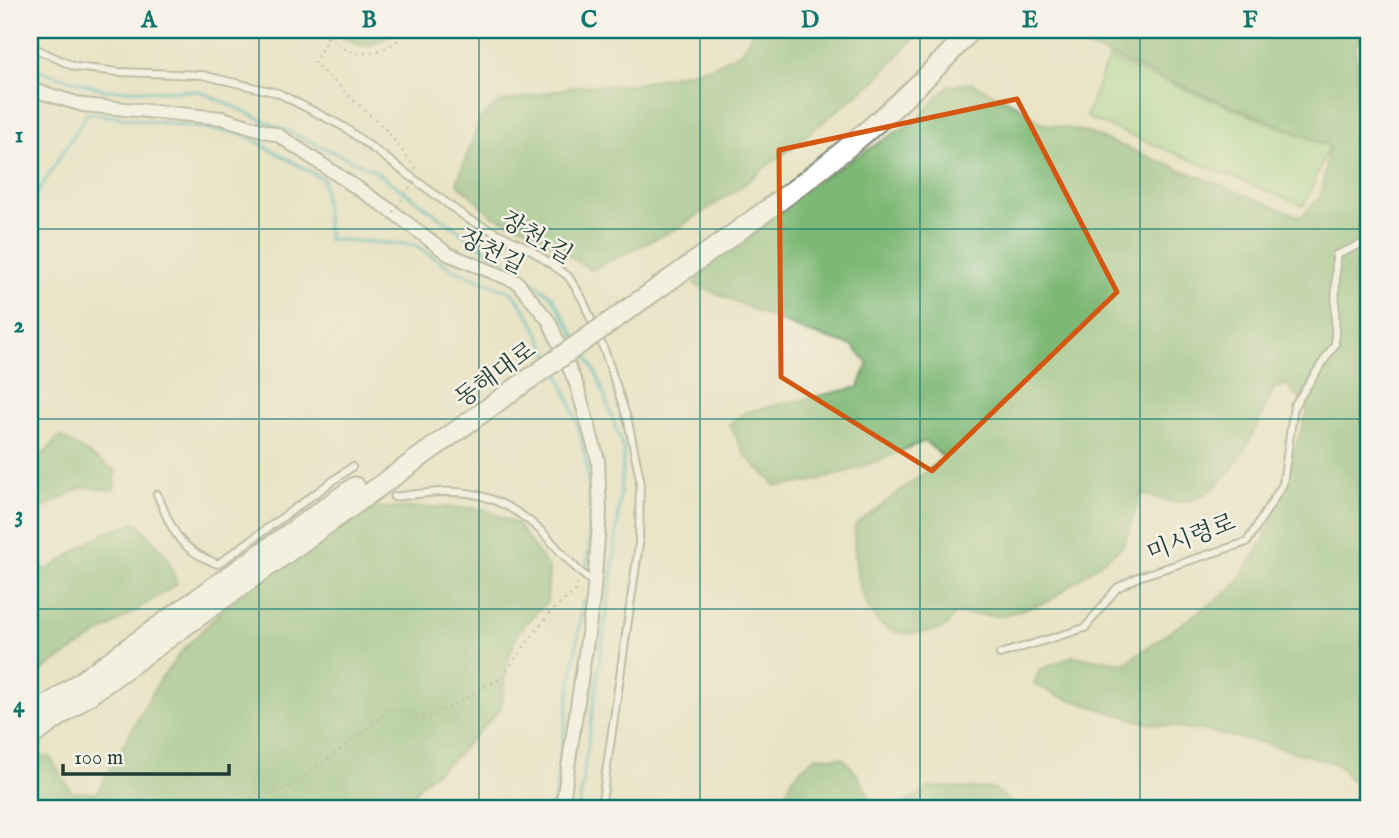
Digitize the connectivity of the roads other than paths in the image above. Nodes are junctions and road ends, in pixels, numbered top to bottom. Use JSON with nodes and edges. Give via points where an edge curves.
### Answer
{"nodes":[{"id":1,"x":954,"y":30,"type":"edge"},
{"id":2,"x":971,"y":30,"type":"edge"},
{"id":3,"x":30,"y":46,"type":"edge"},
{"id":4,"x":30,"y":89,"type":"edge"},
{"id":5,"x":1369,"y":241,"type":"edge"},
{"id":6,"x":610,"y":315,"type":"junction"},
{"id":7,"x":513,"y":384,"type":"junction"},
{"id":8,"x":352,"y":467,"type":"dead end"},
{"id":9,"x":157,"y":494,"type":"dead end"},
{"id":10,"x":394,"y":496,"type":"dead end"},
{"id":11,"x":594,"y":583,"type":"junction"},
{"id":12,"x":1000,"y":654,"type":"dead end"},
{"id":13,"x":30,"y":718,"type":"edge"},
{"id":14,"x":30,"y":737,"type":"edge"},
{"id":15,"x":562,"y":808,"type":"edge"},
{"id":16,"x":601,"y":808,"type":"edge"}],
"edges":[{"from":1,"to":6,"type":"main road","via":[[895,94],[837,144]]},
{"from":2,"to":6,"type":"main road","via":[[901,104],[840,154]]},
{"from":3,"to":16,"type":"lane","name":"장천1길","via":[[75,66],[202,75],[278,93],[344,127],[468,219],[527,248],[568,276],[605,352],[628,421],[640,478],[639,544]]},
{"from":4,"to":11,"type":"street","name":"장천길","via":[[114,110],[222,118],[278,135],[448,254],[517,282],[549,321],[578,386],[598,460],[600,513]]},
{"from":5,"to":12,"type":"lane","name":"미시령로","via":[[1336,255],[1335,344],[1294,405],[1283,484],[1247,541],[1138,577],[1117,588],[1085,628]]},
{"from":6,"to":7,"type":"main road"},
{"from":7,"to":13,"type":"main road","name":"동해대로"},
{"from":7,"to":14,"type":"main road","name":"동해대로"},
{"from":8,"to":9,"type":"lane","via":[[218,564],[192,554],[174,533]]},
{"from":10,"to":11,"type":"lane","via":[[443,490],[496,498],[540,530]]},
{"from":11,"to":15,"type":"street","name":"장천길"}]}
